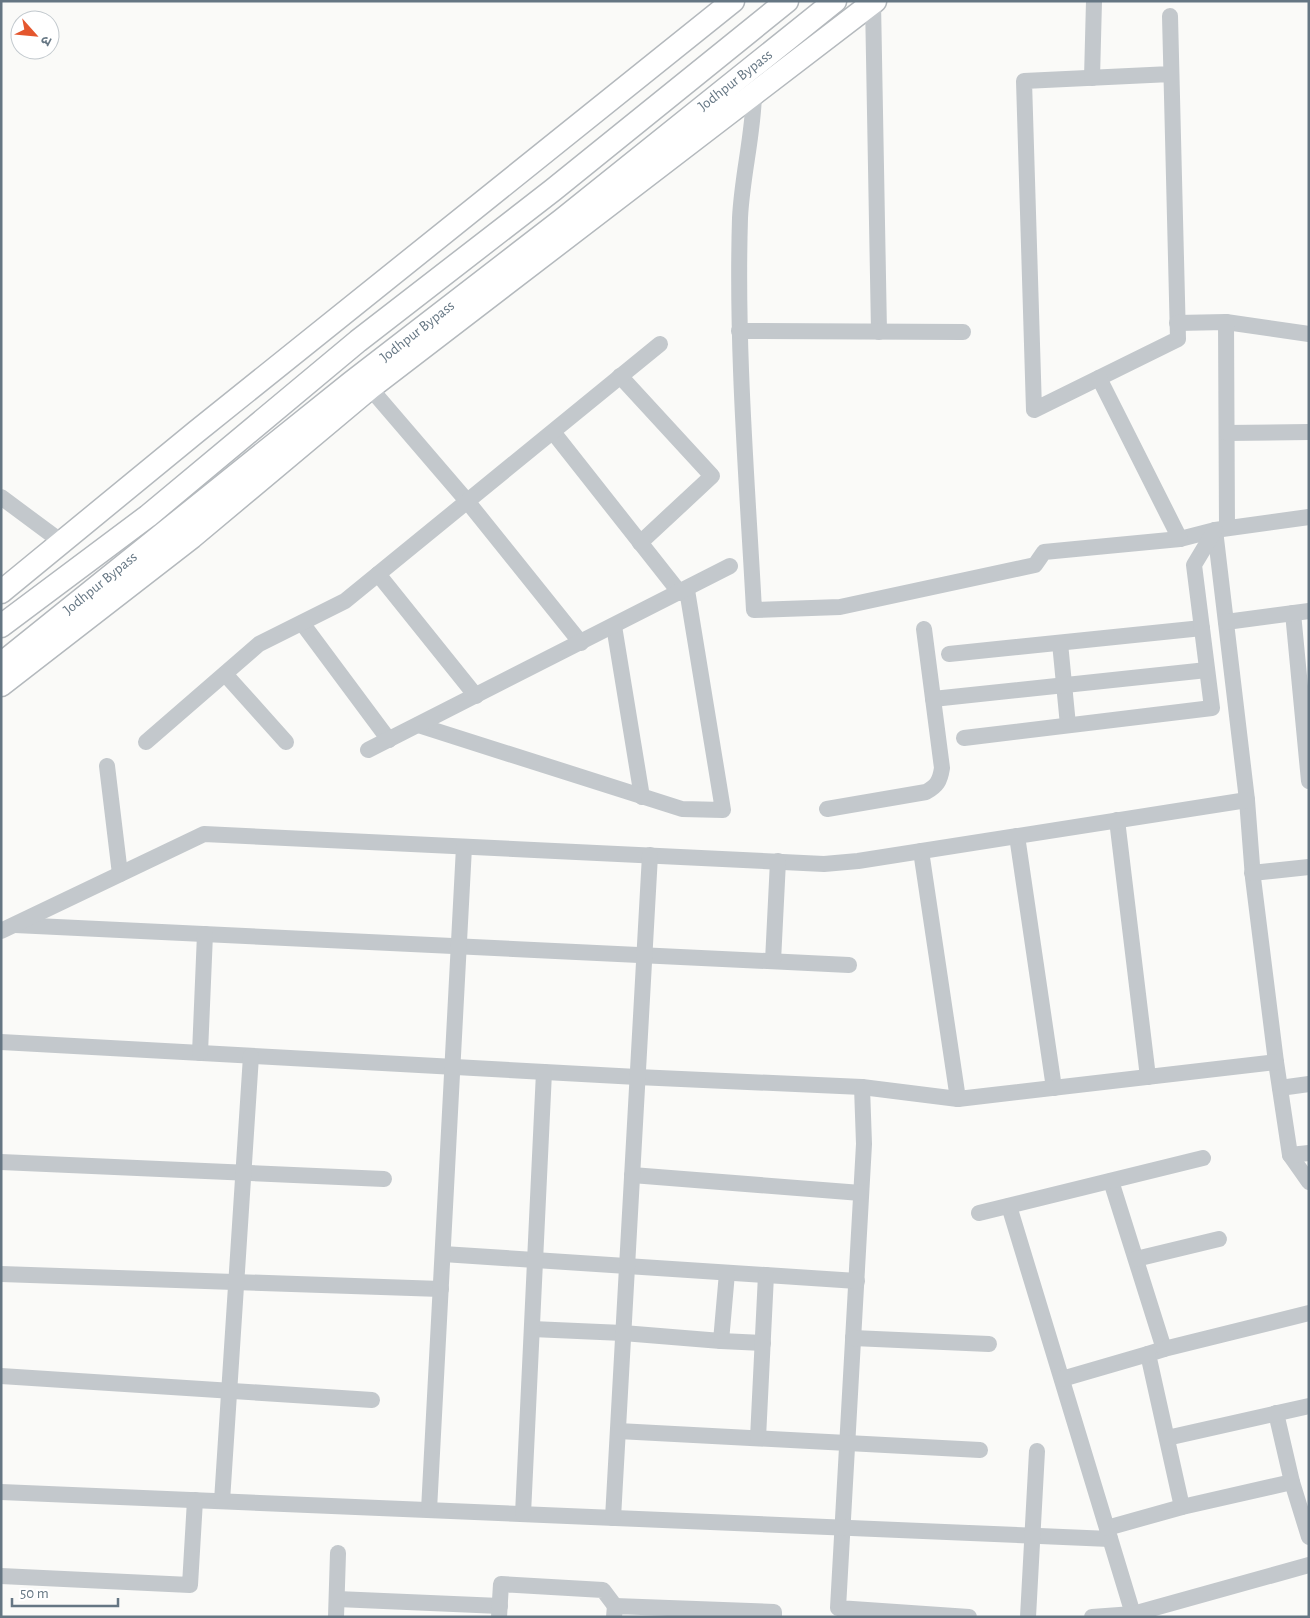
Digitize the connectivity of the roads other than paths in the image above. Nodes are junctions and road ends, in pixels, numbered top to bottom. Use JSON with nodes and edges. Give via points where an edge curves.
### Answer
{"nodes":[{"id":1,"x":733,"y":1,"type":"edge"},
{"id":2,"x":788,"y":1,"type":"edge"},
{"id":3,"x":835,"y":1,"type":"edge"},
{"id":4,"x":1094,"y":1,"type":"edge"},
{"id":5,"x":874,"y":2,"type":"edge"},
{"id":6,"x":1170,"y":16,"type":"dead end"},
{"id":7,"x":1171,"y":74,"type":"junction"},
{"id":8,"x":1092,"y":78,"type":"junction"},
{"id":9,"x":754,"y":94,"type":"junction"},
{"id":10,"x":1226,"y":322,"type":"junction"},
{"id":11,"x":1177,"y":323,"type":"junction"},
{"id":12,"x":739,"y":331,"type":"junction"},
{"id":13,"x":879,"y":332,"type":"junction"},
{"id":14,"x":963,"y":332,"type":"dead end"},
{"id":15,"x":1309,"y":334,"type":"edge"},
{"id":16,"x":660,"y":344,"type":"dead end"},
{"id":17,"x":620,"y":376,"type":"junction"},
{"id":18,"x":1099,"y":378,"type":"junction"},
{"id":19,"x":370,"y":388,"type":"junction"},
{"id":20,"x":553,"y":432,"type":"junction"},
{"id":21,"x":1309,"y":432,"type":"edge"},
{"id":22,"x":1226,"y":433,"type":"junction"},
{"id":23,"x":1,"y":497,"type":"edge"},
{"id":24,"x":468,"y":501,"type":"junction"},
{"id":25,"x":1309,"y":516,"type":"edge"},
{"id":26,"x":1221,"y":529,"type":"junction"},
{"id":27,"x":1180,"y":539,"type":"junction"},
{"id":28,"x":63,"y":543,"type":"junction"},
{"id":29,"x":640,"y":543,"type":"junction"},
{"id":30,"x":730,"y":566,"type":"dead end"},
{"id":31,"x":378,"y":574,"type":"junction"},
{"id":32,"x":1,"y":592,"type":"edge"},
{"id":33,"x":683,"y":592,"type":"junction"},
{"id":34,"x":1301,"y":612,"type":"edge"},
{"id":35,"x":1226,"y":622,"type":"junction"},
{"id":36,"x":302,"y":623,"type":"junction"},
{"id":37,"x":1,"y":626,"type":"edge"},
{"id":38,"x":614,"y":626,"type":"junction"},
{"id":39,"x":1202,"y":628,"type":"junction"},
{"id":40,"x":924,"y":629,"type":"dead end"},
{"id":41,"x":581,"y":643,"type":"junction"},
{"id":42,"x":1060,"y":643,"type":"junction"},
{"id":43,"x":949,"y":654,"type":"dead end"},
{"id":44,"x":1,"y":664,"type":"edge"},
{"id":45,"x":1207,"y":670,"type":"junction"},
{"id":46,"x":225,"y":674,"type":"junction"},
{"id":47,"x":1,"y":685,"type":"edge"},
{"id":48,"x":1064,"y":685,"type":"junction"},
{"id":49,"x":476,"y":696,"type":"junction"},
{"id":50,"x":934,"y":699,"type":"junction"},
{"id":51,"x":418,"y":725,"type":"junction"},
{"id":52,"x":1068,"y":725,"type":"junction"},
{"id":53,"x":964,"y":738,"type":"dead end"},
{"id":54,"x":389,"y":740,"type":"junction"},
{"id":55,"x":146,"y":742,"type":"dead end"},
{"id":56,"x":286,"y":742,"type":"dead end"},
{"id":57,"x":368,"y":750,"type":"dead end"},
{"id":58,"x":107,"y":766,"type":"dead end"},
{"id":59,"x":1309,"y":777,"type":"edge"},
{"id":60,"x":1309,"y":781,"type":"edge"},
{"id":61,"x":642,"y":796,"type":"junction"},
{"id":62,"x":1247,"y":800,"type":"junction"},
{"id":63,"x":827,"y":809,"type":"dead end"},
{"id":64,"x":1117,"y":820,"type":"junction"},
{"id":65,"x":1017,"y":836,"type":"junction"},
{"id":66,"x":464,"y":846,"type":"junction"},
{"id":67,"x":922,"y":851,"type":"junction"},
{"id":68,"x":650,"y":855,"type":"junction"},
{"id":69,"x":778,"y":861,"type":"junction"},
{"id":70,"x":1309,"y":867,"type":"edge"},
{"id":71,"x":1252,"y":873,"type":"junction"},
{"id":72,"x":120,"y":874,"type":"junction"},
{"id":73,"x":7,"y":928,"type":"edge"},
{"id":74,"x":205,"y":934,"type":"junction"},
{"id":75,"x":459,"y":946,"type":"junction"},
{"id":76,"x":644,"y":955,"type":"junction"},
{"id":77,"x":773,"y":961,"type":"junction"},
{"id":78,"x":849,"y":965,"type":"dead end"},
{"id":79,"x":1,"y":1042,"type":"edge"},
{"id":80,"x":200,"y":1053,"type":"junction"},
{"id":81,"x":251,"y":1056,"type":"junction"},
{"id":82,"x":1276,"y":1062,"type":"junction"},
{"id":83,"x":452,"y":1066,"type":"junction"},
{"id":84,"x":544,"y":1072,"type":"junction"},
{"id":85,"x":638,"y":1077,"type":"junction"},
{"id":86,"x":1148,"y":1077,"type":"junction"},
{"id":87,"x":1309,"y":1084,"type":"edge"},
{"id":88,"x":862,"y":1086,"type":"junction"},
{"id":89,"x":1054,"y":1088,"type":"junction"},
{"id":90,"x":1280,"y":1088,"type":"junction"},
{"id":91,"x":958,"y":1099,"type":"junction"},
{"id":92,"x":1309,"y":1153,"type":"edge"},
{"id":93,"x":1290,"y":1155,"type":"junction"},
{"id":94,"x":1203,"y":1158,"type":"dead end"},
{"id":95,"x":1,"y":1162,"type":"edge"},
{"id":96,"x":244,"y":1173,"type":"junction"},
{"id":97,"x":632,"y":1175,"type":"junction"},
{"id":98,"x":384,"y":1179,"type":"dead end"},
{"id":99,"x":1111,"y":1181,"type":"junction"},
{"id":100,"x":1309,"y":1182,"type":"edge"},
{"id":101,"x":861,"y":1193,"type":"junction"},
{"id":102,"x":1009,"y":1206,"type":"junction"},
{"id":103,"x":979,"y":1213,"type":"dead end"},
{"id":104,"x":1219,"y":1239,"type":"dead end"},
{"id":105,"x":443,"y":1254,"type":"junction"},
{"id":106,"x":1136,"y":1259,"type":"junction"},
{"id":107,"x":535,"y":1260,"type":"junction"},
{"id":108,"x":627,"y":1266,"type":"junction"},
{"id":109,"x":727,"y":1273,"type":"junction"},
{"id":110,"x":1,"y":1274,"type":"edge"},
{"id":111,"x":766,"y":1275,"type":"junction"},
{"id":112,"x":856,"y":1281,"type":"junction"},
{"id":113,"x":237,"y":1282,"type":"junction"},
{"id":114,"x":441,"y":1289,"type":"junction"},
{"id":115,"x":1309,"y":1313,"type":"edge"},
{"id":116,"x":532,"y":1329,"type":"junction"},
{"id":117,"x":623,"y":1332,"type":"junction"},
{"id":118,"x":853,"y":1338,"type":"junction"},
{"id":119,"x":721,"y":1341,"type":"junction"},
{"id":120,"x":763,"y":1344,"type":"junction"},
{"id":121,"x":989,"y":1344,"type":"dead end"},
{"id":122,"x":1156,"y":1352,"type":"junction"},
{"id":123,"x":1,"y":1376,"type":"edge"},
{"id":124,"x":1062,"y":1379,"type":"junction"},
{"id":125,"x":230,"y":1391,"type":"junction"},
{"id":126,"x":372,"y":1400,"type":"dead end"},
{"id":127,"x":1309,"y":1406,"type":"edge"},
{"id":128,"x":1276,"y":1413,"type":"junction"},
{"id":129,"x":618,"y":1431,"type":"junction"},
{"id":130,"x":758,"y":1438,"type":"junction"},
{"id":131,"x":1167,"y":1438,"type":"junction"},
{"id":132,"x":848,"y":1443,"type":"junction"},
{"id":133,"x":980,"y":1450,"type":"dead end"},
{"id":134,"x":1037,"y":1451,"type":"dead end"},
{"id":135,"x":1292,"y":1482,"type":"junction"},
{"id":136,"x":1,"y":1492,"type":"edge"},
{"id":137,"x":195,"y":1500,"type":"junction"},
{"id":138,"x":222,"y":1501,"type":"junction"},
{"id":139,"x":1182,"y":1507,"type":"junction"},
{"id":140,"x":429,"y":1510,"type":"junction"},
{"id":141,"x":523,"y":1514,"type":"junction"},
{"id":142,"x":613,"y":1518,"type":"junction"},
{"id":143,"x":843,"y":1528,"type":"junction"},
{"id":144,"x":1109,"y":1533,"type":"junction"},
{"id":145,"x":1033,"y":1536,"type":"junction"},
{"id":146,"x":1309,"y":1538,"type":"edge"},
{"id":147,"x":338,"y":1553,"type":"dead end"},
{"id":148,"x":1309,"y":1565,"type":"edge"},
{"id":149,"x":1,"y":1576,"type":"edge"},
{"id":150,"x":337,"y":1599,"type":"junction"},
{"id":151,"x":500,"y":1611,"type":"edge"},
{"id":152,"x":614,"y":1612,"type":"edge"},
{"id":153,"x":1133,"y":1614,"type":"junction"},
{"id":154,"x":336,"y":1617,"type":"edge"},
{"id":155,"x":774,"y":1617,"type":"edge"},
{"id":156,"x":969,"y":1617,"type":"edge"},
{"id":157,"x":1028,"y":1617,"type":"edge"},
{"id":158,"x":1092,"y":1617,"type":"edge"}],
"edges":[{"from":1,"to":28,"type":"highway","via":[[196,432]]},
{"from":2,"to":37,"type":"highway","name":"Jodhpur Bypass","via":[[393,314],[148,516]]},
{"from":3,"to":44,"type":"highway","name":"Jodhpur Bypass"},
{"from":4,"to":8,"type":"street"},
{"from":5,"to":9,"type":"highway"},
{"from":5,"to":13,"type":"street"},
{"from":6,"to":7,"type":"street"},
{"from":7,"to":8,"type":"street"},
{"from":7,"to":11,"type":"street"},
{"from":8,"to":18,"type":"street","via":[[1024,81],[1034,410]]},
{"from":9,"to":12,"type":"street","via":[[754,125],[740,216]]},
{"from":9,"to":19,"type":"highway"},
{"from":10,"to":11,"type":"street"},
{"from":10,"to":15,"type":"street"},
{"from":10,"to":22,"type":"street"},
{"from":11,"to":18,"type":"street","via":[[1178,339]]},
{"from":12,"to":13,"type":"street"},
{"from":12,"to":27,"type":"street","via":[[754,610],[840,607],[1035,565],[1044,552]]},
{"from":13,"to":14,"type":"street"},
{"from":16,"to":17,"type":"street"},
{"from":17,"to":20,"type":"street"},
{"from":17,"to":29,"type":"street","via":[[712,476]]},
{"from":18,"to":27,"type":"street"},
{"from":19,"to":24,"type":"street"},
{"from":19,"to":47,"type":"highway","via":[[192,537]]},
{"from":20,"to":24,"type":"street"},
{"from":20,"to":29,"type":"street"},
{"from":21,"to":22,"type":"street"},
{"from":22,"to":26,"type":"street"},
{"from":23,"to":28,"type":"street"},
{"from":24,"to":31,"type":"street"},
{"from":24,"to":41,"type":"street"},
{"from":25,"to":26,"type":"street"},
{"from":26,"to":27,"type":"street"},
{"from":26,"to":35,"type":"street"},
{"from":26,"to":39,"type":"street","via":[[1194,565]]},
{"from":28,"to":32,"type":"highway"},
{"from":29,"to":33,"type":"street"},
{"from":30,"to":33,"type":"street"},
{"from":31,"to":36,"type":"street","via":[[345,601]]},
{"from":31,"to":49,"type":"street"},
{"from":33,"to":38,"type":"street"},
{"from":33,"to":61,"type":"street","via":[[722,810],[682,809]]},
{"from":34,"to":35,"type":"street"},
{"from":34,"to":59,"type":"street"},
{"from":35,"to":62,"type":"street"},
{"from":36,"to":46,"type":"street","via":[[259,644]]},
{"from":36,"to":54,"type":"street"},
{"from":38,"to":41,"type":"street"},
{"from":38,"to":61,"type":"street"},
{"from":39,"to":42,"type":"street"},
{"from":39,"to":45,"type":"street"},
{"from":40,"to":50,"type":"street"},
{"from":41,"to":49,"type":"street"},
{"from":42,"to":43,"type":"street"},
{"from":42,"to":48,"type":"street"},
{"from":45,"to":48,"type":"street"},
{"from":45,"to":52,"type":"street","via":[[1212,708]]},
{"from":46,"to":55,"type":"street"},
{"from":46,"to":56,"type":"street"},
{"from":48,"to":50,"type":"street"},
{"from":48,"to":52,"type":"street"},
{"from":49,"to":51,"type":"street"},
{"from":50,"to":63,"type":"street","via":[[942,768],[937,786],[926,792]]},
{"from":51,"to":54,"type":"street"},
{"from":51,"to":61,"type":"street"},
{"from":52,"to":53,"type":"street"},
{"from":54,"to":57,"type":"street"},
{"from":58,"to":72,"type":"street"},
{"from":59,"to":60,"type":"street"},
{"from":62,"to":64,"type":"street"},
{"from":62,"to":71,"type":"street"},
{"from":64,"to":65,"type":"street"},
{"from":64,"to":86,"type":"street"},
{"from":65,"to":67,"type":"street"},
{"from":65,"to":89,"type":"street"},
{"from":66,"to":68,"type":"street"},
{"from":66,"to":72,"type":"street","via":[[204,834]]},
{"from":66,"to":75,"type":"street"},
{"from":67,"to":69,"type":"street","via":[[824,864]]},
{"from":67,"to":91,"type":"street"},
{"from":68,"to":69,"type":"street"},
{"from":68,"to":76,"type":"street"},
{"from":69,"to":77,"type":"street"},
{"from":70,"to":71,"type":"street"},
{"from":71,"to":82,"type":"street"},
{"from":72,"to":73,"type":"street"},
{"from":73,"to":74,"type":"street"},
{"from":74,"to":75,"type":"street"},
{"from":74,"to":80,"type":"street"},
{"from":75,"to":76,"type":"street"},
{"from":75,"to":83,"type":"street"},
{"from":76,"to":77,"type":"street"},
{"from":76,"to":85,"type":"street"},
{"from":77,"to":78,"type":"street"},
{"from":79,"to":80,"type":"street"},
{"from":80,"to":81,"type":"street"},
{"from":81,"to":83,"type":"street"},
{"from":81,"to":96,"type":"street"},
{"from":82,"to":86,"type":"street"},
{"from":82,"to":90,"type":"street"},
{"from":83,"to":84,"type":"street"},
{"from":83,"to":105,"type":"street"},
{"from":84,"to":85,"type":"street"},
{"from":84,"to":107,"type":"street"},
{"from":85,"to":88,"type":"street"},
{"from":85,"to":97,"type":"street"},
{"from":86,"to":89,"type":"street"},
{"from":87,"to":90,"type":"street"},
{"from":88,"to":91,"type":"street"},
{"from":88,"to":101,"type":"street","via":[[864,1144]]},
{"from":89,"to":91,"type":"street"},
{"from":90,"to":93,"type":"street"},
{"from":92,"to":93,"type":"street"},
{"from":93,"to":100,"type":"street"},
{"from":94,"to":99,"type":"street"},
{"from":95,"to":96,"type":"street"},
{"from":96,"to":98,"type":"street"},
{"from":96,"to":113,"type":"street"},
{"from":97,"to":101,"type":"street"},
{"from":97,"to":108,"type":"street"},
{"from":99,"to":102,"type":"street"},
{"from":99,"to":106,"type":"street"},
{"from":101,"to":112,"type":"street"},
{"from":102,"to":103,"type":"street"},
{"from":102,"to":124,"type":"street"},
{"from":104,"to":106,"type":"street"},
{"from":105,"to":107,"type":"street"},
{"from":105,"to":114,"type":"street"},
{"from":106,"to":122,"type":"street"},
{"from":107,"to":108,"type":"street"},
{"from":107,"to":116,"type":"street"},
{"from":108,"to":109,"type":"street"},
{"from":108,"to":117,"type":"street"},
{"from":109,"to":111,"type":"street"},
{"from":109,"to":119,"type":"street"},
{"from":110,"to":113,"type":"street"},
{"from":111,"to":112,"type":"street"},
{"from":111,"to":120,"type":"street"},
{"from":112,"to":118,"type":"street"},
{"from":113,"to":114,"type":"street"},
{"from":113,"to":125,"type":"street"},
{"from":114,"to":140,"type":"street"},
{"from":115,"to":122,"type":"street"},
{"from":116,"to":117,"type":"street"},
{"from":116,"to":141,"type":"street"},
{"from":117,"to":119,"type":"street"},
{"from":117,"to":129,"type":"street"},
{"from":118,"to":121,"type":"street"},
{"from":118,"to":132,"type":"street"},
{"from":119,"to":120,"type":"street"},
{"from":120,"to":130,"type":"street"},
{"from":122,"to":124,"type":"street"},
{"from":122,"to":131,"type":"street"},
{"from":123,"to":125,"type":"street"},
{"from":124,"to":144,"type":"street"},
{"from":125,"to":126,"type":"street"},
{"from":125,"to":138,"type":"street"},
{"from":127,"to":128,"type":"street"},
{"from":128,"to":131,"type":"street"},
{"from":128,"to":135,"type":"street"},
{"from":129,"to":130,"type":"street"},
{"from":129,"to":142,"type":"street"},
{"from":130,"to":132,"type":"street"},
{"from":131,"to":139,"type":"street"},
{"from":132,"to":133,"type":"street"},
{"from":132,"to":143,"type":"street"},
{"from":134,"to":145,"type":"street"},
{"from":135,"to":139,"type":"street"},
{"from":135,"to":146,"type":"street"},
{"from":136,"to":137,"type":"street"},
{"from":137,"to":138,"type":"street"},
{"from":137,"to":149,"type":"street","via":[[190,1585]]},
{"from":138,"to":140,"type":"street"},
{"from":139,"to":144,"type":"street"},
{"from":140,"to":141,"type":"street"},
{"from":141,"to":142,"type":"street"},
{"from":142,"to":143,"type":"street"},
{"from":143,"to":145,"type":"street"},
{"from":143,"to":156,"type":"street","via":[[838,1608]]},
{"from":144,"to":145,"type":"street"},
{"from":144,"to":153,"type":"street"},
{"from":145,"to":157,"type":"street"},
{"from":147,"to":150,"type":"street"},
{"from":148,"to":153,"type":"street"},
{"from":150,"to":151,"type":"street"},
{"from":150,"to":154,"type":"street"},
{"from":151,"to":152,"type":"street","via":[[501,1584],[604,1590]]},
{"from":152,"to":155,"type":"street","via":[[774,1612]]},
{"from":153,"to":158,"type":"street"}]}
